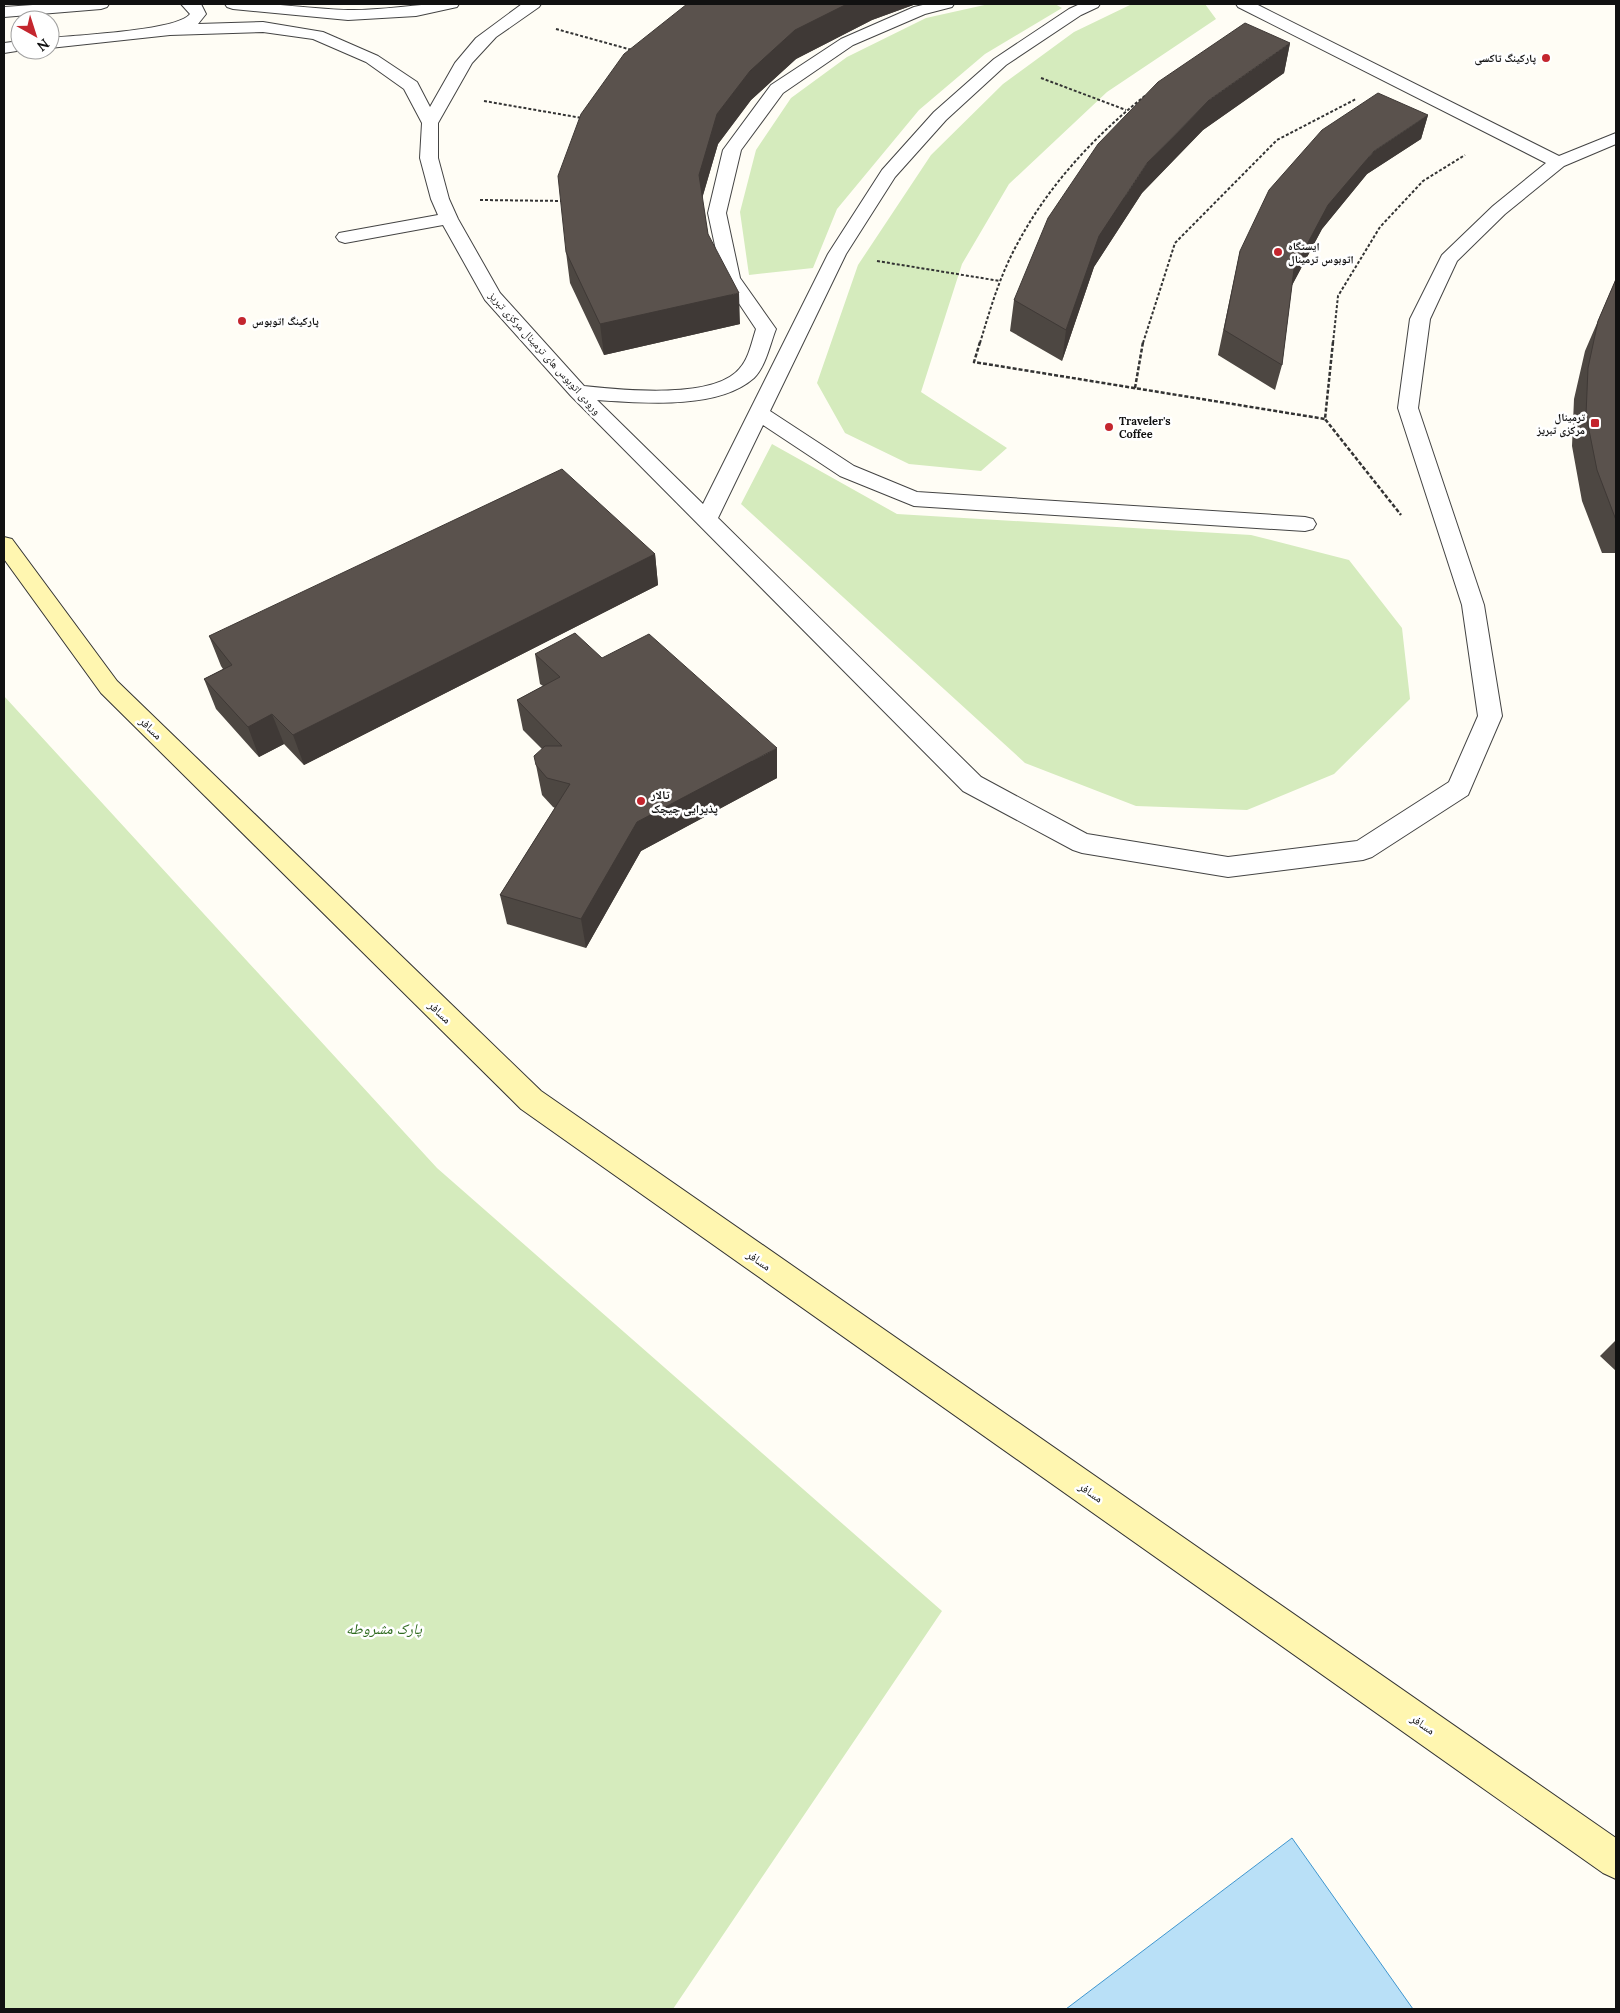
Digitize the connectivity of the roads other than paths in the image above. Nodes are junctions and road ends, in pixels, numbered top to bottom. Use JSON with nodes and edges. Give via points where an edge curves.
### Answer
{"nodes":[{"id":1,"x":101,"y":4,"type":"edge"},
{"id":2,"x":189,"y":4,"type":"edge"},
{"id":3,"x":233,"y":4,"type":"edge"},
{"id":4,"x":451,"y":4,"type":"edge"},
{"id":5,"x":533,"y":4,"type":"edge"},
{"id":6,"x":946,"y":4,"type":"edge"},
{"id":7,"x":1092,"y":4,"type":"edge"},
{"id":8,"x":1244,"y":4,"type":"edge"},
{"id":9,"x":4,"y":12,"type":"edge"},
{"id":10,"x":170,"y":30,"type":"junction"},
{"id":11,"x":60,"y":42,"type":"edge"},
{"id":12,"x":430,"y":123,"type":"junction"},
{"id":13,"x":1616,"y":138,"type":"edge"},
{"id":14,"x":1558,"y":162,"type":"junction"},
{"id":15,"x":449,"y":219,"type":"junction"},
{"id":16,"x":346,"y":237,"type":"dead end"},
{"id":17,"x":578,"y":392,"type":"junction"},
{"id":18,"x":758,"y":414,"type":"junction"},
{"id":19,"x":706,"y":520,"type":"junction"},
{"id":20,"x":1305,"y":524,"type":"dead end"},
{"id":21,"x":4,"y":544,"type":"edge"},
{"id":22,"x":1616,"y":1860,"type":"edge"}],
"edges":[{"from":1,"to":9,"type":"lane"},
{"from":2,"to":10,"type":"lane","via":[[195,6],[198,14],[192,22]]},
{"from":3,"to":4,"type":"lane","via":[[348,15],[416,11]]},
{"from":5,"to":12,"type":"lane","via":[[512,16],[471,54],[444,94]]},
{"from":6,"to":17,"type":"lane","via":[[920,10],[847,42],[777,89],[732,150],[718,213],[731,278],[766,329],[747,373],[709,393],[651,398]]},
{"from":7,"to":18,"type":"lane","via":[[1000,62],[940,116],[888,174],[836,254]]},
{"from":8,"to":14,"type":"lane"},
{"from":10,"to":11,"type":"lane","name":"ورودی اتوبوس های ترمینال مرکزی تبریز"},
{"from":10,"to":12,"type":"lane","name":"ورودی اتوبوس های ترمینال مرکزی تبریز","via":[[263,27],[317,35],[372,59],[411,86]]},
{"from":12,"to":15,"type":"lane","name":"ورودی اتوبوس های ترمینال مرکزی تبریز","via":[[429,158]]},
{"from":13,"to":14,"type":"lane","name":"ورودی اتوبوس های ترمینال مرکزی تبریز"},
{"from":14,"to":19,"type":"lane","name":"ورودی اتوبوس های ترمینال مرکزی تبریز","via":[[1499,210],[1449,259],[1420,319],[1408,408],[1473,605],[1490,716],[1459,788],[1362,850],[1228,867],[1082,843],[972,784]]},
{"from":15,"to":16,"type":"lane"},
{"from":15,"to":17,"type":"lane","name":"ورودی اتوبوس های ترمینال مرکزی تبریز","via":[[492,296]]},
{"from":17,"to":19,"type":"lane","name":"ورودی اتوبوس های ترمینال مرکزی تبریز"},
{"from":18,"to":19,"type":"lane"},
{"from":18,"to":20,"type":"lane","via":[[847,471],[914,499]]},
{"from":21,"to":22,"type":"main road","name":"مسافر","via":[[109,687],[531,1100]]}]}
